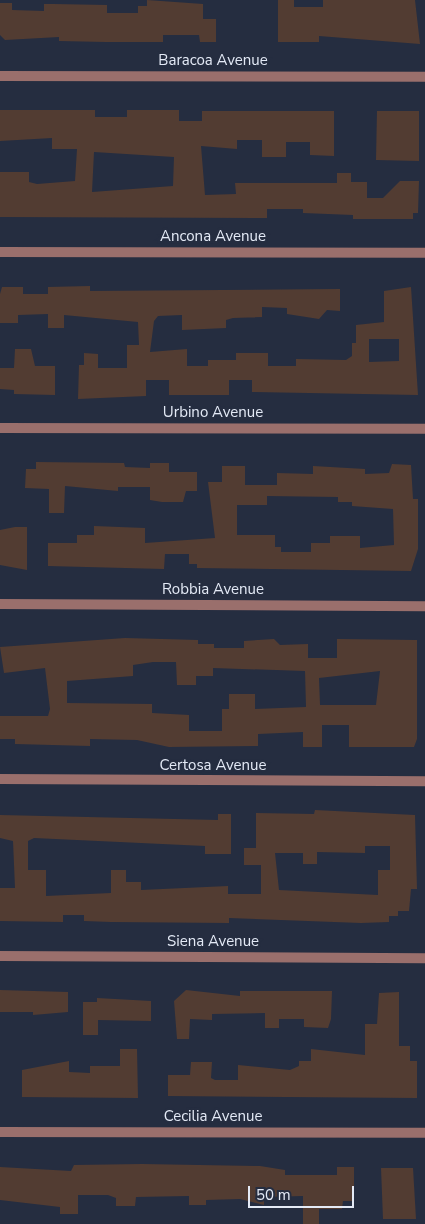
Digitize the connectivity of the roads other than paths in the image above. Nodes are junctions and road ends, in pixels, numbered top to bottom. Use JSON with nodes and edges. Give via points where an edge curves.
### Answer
{"nodes":[{"id":1,"x":0,"y":76,"type":"edge"},
{"id":2,"x":425,"y":77,"type":"edge"},
{"id":3,"x":0,"y":252,"type":"edge"},
{"id":4,"x":425,"y":253,"type":"edge"},
{"id":5,"x":0,"y":428,"type":"edge"},
{"id":6,"x":425,"y":429,"type":"edge"},
{"id":7,"x":0,"y":604,"type":"edge"},
{"id":8,"x":425,"y":606,"type":"edge"},
{"id":9,"x":0,"y":779,"type":"edge"},
{"id":10,"x":425,"y":781,"type":"edge"},
{"id":11,"x":0,"y":956,"type":"edge"},
{"id":12,"x":425,"y":958,"type":"edge"},
{"id":13,"x":0,"y":1132,"type":"edge"},
{"id":14,"x":425,"y":1133,"type":"edge"}],
"edges":[{"from":1,"to":2,"type":"street","name":"Baracoa Avenue"},
{"from":3,"to":4,"type":"street","name":"Ancona Avenue"},
{"from":5,"to":6,"type":"street","name":"Urbino Avenue"},
{"from":7,"to":8,"type":"street","name":"Robbia Avenue"},
{"from":9,"to":10,"type":"street","name":"Certosa Avenue"},
{"from":11,"to":12,"type":"street","name":"Siena Avenue"},
{"from":13,"to":14,"type":"street","name":"Cecilia Avenue"}]}
